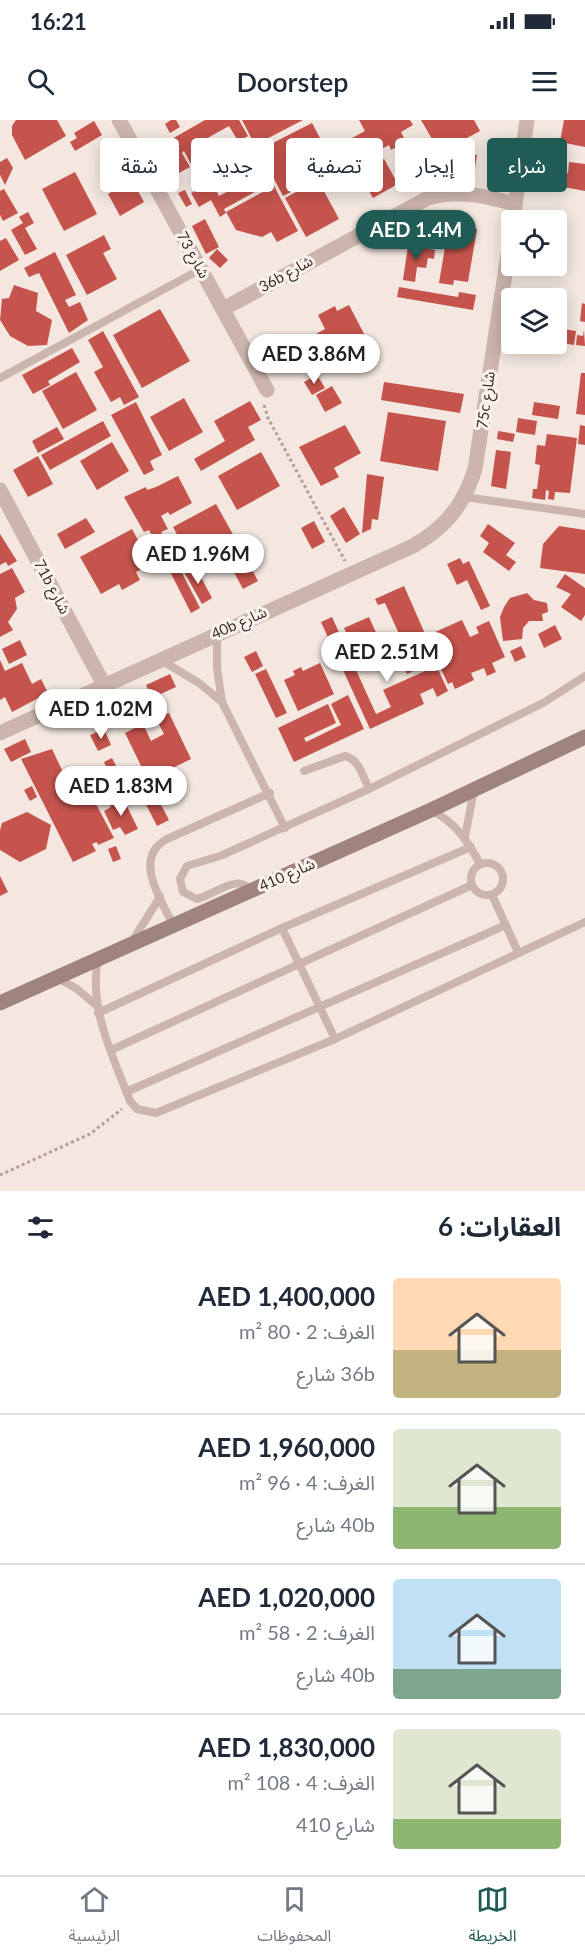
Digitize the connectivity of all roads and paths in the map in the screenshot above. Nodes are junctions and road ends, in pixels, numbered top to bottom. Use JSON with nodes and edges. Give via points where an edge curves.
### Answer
{"nodes":[{"id":1,"x":119,"y":120,"type":"edge"},
{"id":2,"x":527,"y":120,"type":"edge"},
{"id":3,"x":515,"y":204,"type":"junction"},
{"id":4,"x":514,"y":210,"type":"edge"},
{"id":5,"x":201,"y":269,"type":"junction"},
{"id":6,"x":505,"y":276,"type":"edge"},
{"id":7,"x":223,"y":309,"type":"junction"},
{"id":8,"x":0,"y":378,"type":"edge"},
{"id":9,"x":265,"y":386,"type":"joint"},
{"id":10,"x":0,"y":490,"type":"edge"},
{"id":11,"x":465,"y":497,"type":"junction"},
{"id":12,"x":585,"y":514,"type":"edge"},
{"id":13,"x":352,"y":573,"type":"junction"},
{"id":14,"x":218,"y":633,"type":"junction"},
{"id":15,"x":161,"y":660,"type":"junction"},
{"id":16,"x":585,"y":676,"type":"edge"},
{"id":17,"x":104,"y":685,"type":"junction"},
{"id":18,"x":222,"y":702,"type":"junction"},
{"id":19,"x":0,"y":733,"type":"edge"},
{"id":20,"x":581,"y":740,"type":"edge"},
{"id":21,"x":304,"y":771,"type":"dead end"},
{"id":22,"x":369,"y":789,"type":"junction"},
{"id":23,"x":474,"y":790,"type":"junction"},
{"id":24,"x":270,"y":793,"type":"junction"},
{"id":25,"x":431,"y":810,"type":"junction"},
{"id":26,"x":285,"y":828,"type":"junction"},
{"id":27,"x":465,"y":837,"type":"junction"},
{"id":28,"x":471,"y":847,"type":"junction"},
{"id":29,"x":480,"y":864,"type":"junction"},
{"id":30,"x":472,"y":885,"type":"junction"},
{"id":31,"x":251,"y":891,"type":"junction"},
{"id":32,"x":492,"y":895,"type":"junction"},
{"id":33,"x":160,"y":897,"type":"junction"},
{"id":34,"x":585,"y":922,"type":"edge"},
{"id":35,"x":173,"y":925,"type":"junction"},
{"id":36,"x":506,"y":925,"type":"junction"},
{"id":37,"x":282,"y":928,"type":"junction"},
{"id":38,"x":129,"y":945,"type":"junction"},
{"id":39,"x":518,"y":952,"type":"junction"},
{"id":40,"x":98,"y":958,"type":"junction"},
{"id":41,"x":299,"y":964,"type":"junction"},
{"id":42,"x":56,"y":977,"type":"junction"},
{"id":43,"x":0,"y":1003,"type":"edge"},
{"id":44,"x":320,"y":1008,"type":"junction"},
{"id":45,"x":97,"y":1009,"type":"junction"},
{"id":46,"x":335,"y":1039,"type":"junction"},
{"id":47,"x":111,"y":1050,"type":"junction"},
{"id":48,"x":126,"y":1092,"type":"junction"},
{"id":49,"x":130,"y":1101,"type":"junction"},
{"id":50,"x":0,"y":1175,"type":"edge"}],
"edges":[{"from":1,"to":5,"type":"street","name":"شارع 73"},
{"from":2,"to":3,"type":"street"},
{"from":3,"to":4,"type":"street"},
{"from":3,"to":7,"type":"street","name":"36b شارع","via":[[465,192],[428,198]]},
{"from":5,"to":7,"type":"street","name":"شارع 73"},
{"from":5,"to":8,"type":"lane"},
{"from":6,"to":11,"type":"street","name":"75c شارع","via":[[478,455]]},
{"from":7,"to":9,"type":"street","name":"شارع 73"},
{"from":9,"to":13,"type":"path","via":[[262,398],[268,417]]},
{"from":10,"to":17,"type":"street","name":"71b شارع"},
{"from":11,"to":12,"type":"lane"},
{"from":11,"to":13,"type":"street","name":"40b شارع","via":[[443,526],[429,537]]},
{"from":13,"to":14,"type":"street","name":"40b شارع"},
{"from":14,"to":15,"type":"street","name":"40b شارع"},
{"from":14,"to":18,"type":"lane","via":[[217,668]]},
{"from":15,"to":17,"type":"street","name":"40b شارع"},
{"from":15,"to":18,"type":"lane","via":[[200,683]]},
{"from":16,"to":22,"type":"lane","via":[[543,704]]},
{"from":17,"to":19,"type":"street","name":"40b شارع"},
{"from":18,"to":24,"type":"lane"},
{"from":20,"to":23,"type":"street","name":"شارع 410"},
{"from":21,"to":22,"type":"lane","via":[[351,757]]},
{"from":22,"to":26,"type":"lane"},
{"from":23,"to":25,"type":"street","name":"شارع 410"},
{"from":23,"to":27,"type":"lane"},
{"from":24,"to":26,"type":"lane"},
{"from":24,"to":33,"type":"lane","via":[[157,844],[148,864]]},
{"from":25,"to":27,"type":"lane"},
{"from":25,"to":31,"type":"street","name":"شارع 410"},
{"from":26,"to":31,"type":"lane","via":[[187,866],[180,879],[183,892],[197,899],[235,883]]},
{"from":27,"to":28,"type":"lane"},
{"from":28,"to":29,"type":"lane"},
{"from":28,"to":37,"type":"lane"},
{"from":29,"to":30,"type":"lane","via":[[472,873]]},
{"from":29,"to":32,"type":"lane","via":[[492,862],[504,875],[501,887]]},
{"from":30,"to":32,"type":"lane","via":[[480,894]]},
{"from":30,"to":41,"type":"lane"},
{"from":31,"to":35,"type":"street","name":"شارع 410"},
{"from":32,"to":36,"type":"lane"},
{"from":33,"to":35,"type":"lane"},
{"from":33,"to":38,"type":"lane"},
{"from":34,"to":39,"type":"lane"},
{"from":35,"to":38,"type":"street","name":"شارع 410"},
{"from":36,"to":39,"type":"lane"},
{"from":36,"to":44,"type":"lane"},
{"from":37,"to":41,"type":"lane"},
{"from":37,"to":45,"type":"lane"},
{"from":38,"to":40,"type":"street","name":"شارع 410"},
{"from":39,"to":46,"type":"lane"},
{"from":40,"to":42,"type":"street","name":"شارع 410"},
{"from":40,"to":45,"type":"lane","via":[[94,982]]},
{"from":41,"to":44,"type":"lane"},
{"from":41,"to":47,"type":"lane"},
{"from":42,"to":43,"type":"street","name":"شارع 410"},
{"from":42,"to":45,"type":"lane","via":[[77,989]]},
{"from":44,"to":46,"type":"lane"},
{"from":44,"to":48,"type":"lane"},
{"from":45,"to":47,"type":"lane"},
{"from":46,"to":49,"type":"lane","via":[[156,1113],[137,1109]]},
{"from":47,"to":48,"type":"lane"},
{"from":48,"to":49,"type":"lane"},
{"from":49,"to":50,"type":"path","via":[[90,1134]]}]}
